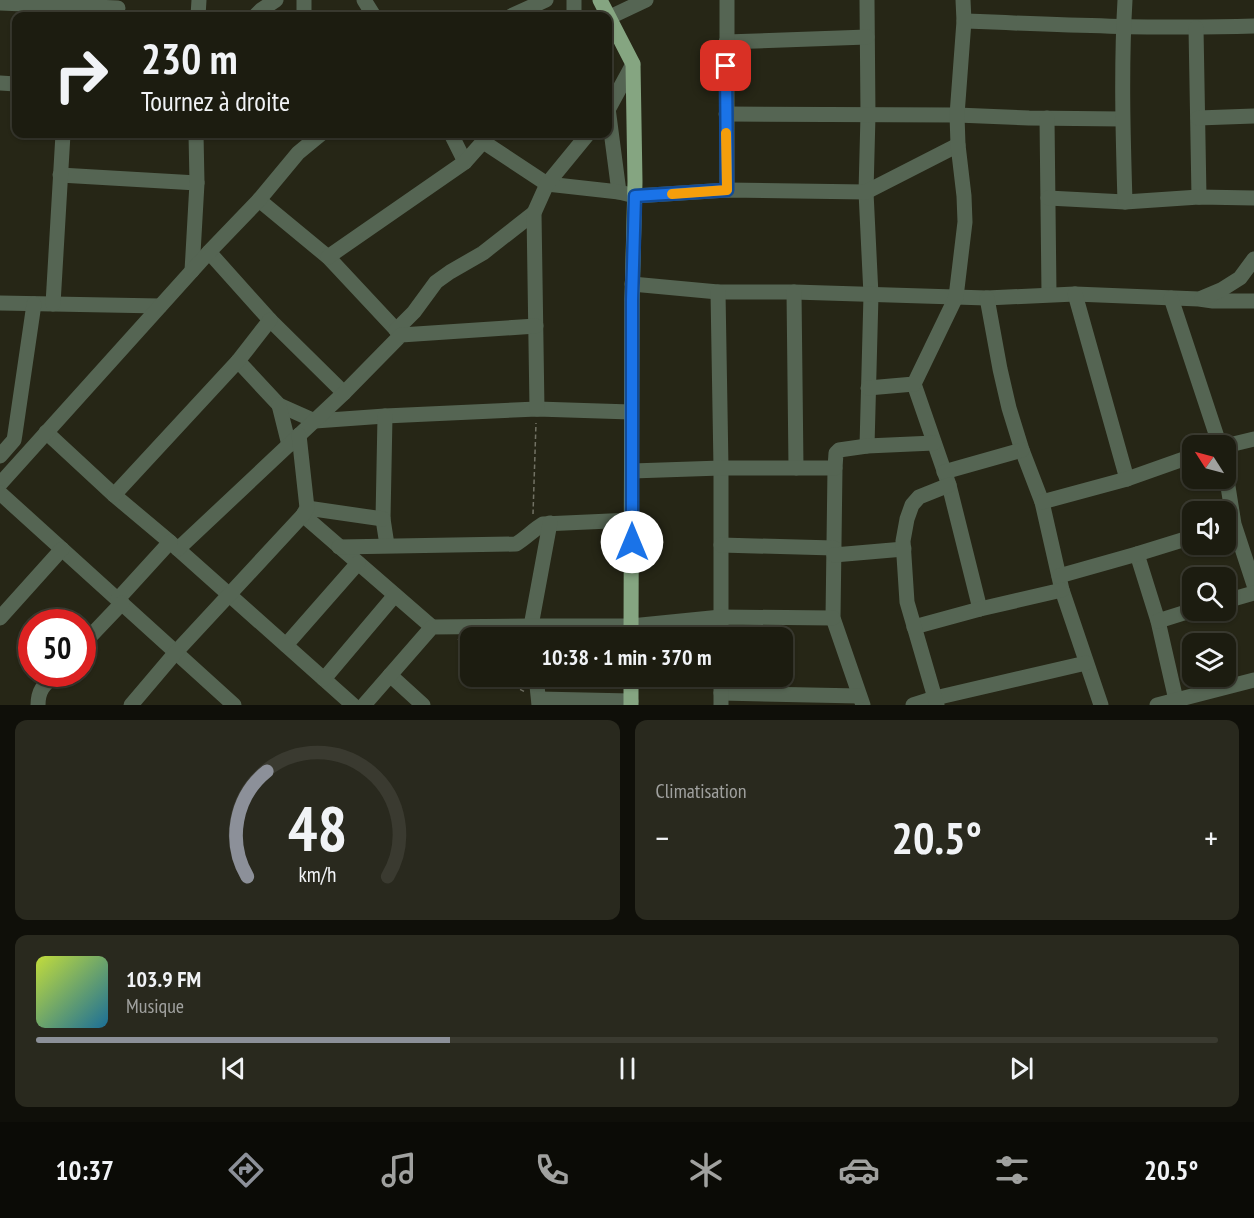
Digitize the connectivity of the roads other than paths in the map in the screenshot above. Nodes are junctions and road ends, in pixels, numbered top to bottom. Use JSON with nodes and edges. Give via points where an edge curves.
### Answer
{"nodes":[{"id":1,"x":276,"y":0,"type":"edge"},
{"id":2,"x":319,"y":0,"type":"edge"},
{"id":3,"x":546,"y":0,"type":"edge"},
{"id":4,"x":646,"y":0,"type":"edge"},
{"id":5,"x":727,"y":0,"type":"edge"},
{"id":6,"x":867,"y":0,"type":"edge"},
{"id":7,"x":963,"y":0,"type":"edge"},
{"id":8,"x":1125,"y":0,"type":"edge"},
{"id":9,"x":0,"y":3,"type":"edge"},
{"id":10,"x":304,"y":7,"type":"edge"},
{"id":11,"x":118,"y":8,"type":"edge"},
{"id":12,"x":259,"y":12,"type":"edge"},
{"id":13,"x":520,"y":12,"type":"edge"},
{"id":14,"x":612,"y":17,"type":"edge"},
{"id":15,"x":964,"y":21,"type":"junction"},
{"id":16,"x":612,"y":22,"type":"edge"},
{"id":17,"x":1254,"y":26,"type":"edge"},
{"id":18,"x":1123,"y":27,"type":"junction"},
{"id":19,"x":1196,"y":28,"type":"junction"},
{"id":20,"x":867,"y":37,"type":"junction"},
{"id":21,"x":726,"y":42,"type":"junction"},
{"id":22,"x":633,"y":64,"type":"junction"},
{"id":23,"x":612,"y":102,"type":"edge"},
{"id":24,"x":726,"y":114,"type":"junction"},
{"id":25,"x":868,"y":115,"type":"junction"},
{"id":26,"x":957,"y":115,"type":"junction"},
{"id":27,"x":1254,"y":116,"type":"edge"},
{"id":28,"x":1047,"y":118,"type":"junction"},
{"id":29,"x":1122,"y":118,"type":"junction"},
{"id":30,"x":1198,"y":118,"type":"junction"},
{"id":31,"x":63,"y":138,"type":"edge"},
{"id":32,"x":196,"y":138,"type":"edge"},
{"id":33,"x":298,"y":138,"type":"edge"},
{"id":34,"x":316,"y":138,"type":"edge"},
{"id":35,"x":454,"y":138,"type":"edge"},
{"id":36,"x":585,"y":138,"type":"edge"},
{"id":37,"x":612,"y":138,"type":"edge"},
{"id":38,"x":958,"y":145,"type":"junction"},
{"id":39,"x":298,"y":153,"type":"junction"},
{"id":40,"x":465,"y":162,"type":"junction"},
{"id":41,"x":60,"y":175,"type":"junction"},
{"id":42,"x":197,"y":183,"type":"junction"},
{"id":43,"x":547,"y":184,"type":"junction"},
{"id":44,"x":727,"y":190,"type":"junction"},
{"id":45,"x":619,"y":192,"type":"junction"},
{"id":46,"x":866,"y":192,"type":"junction"},
{"id":47,"x":635,"y":196,"type":"junction"},
{"id":48,"x":1199,"y":197,"type":"junction"},
{"id":49,"x":1048,"y":198,"type":"junction"},
{"id":50,"x":1254,"y":198,"type":"edge"},
{"id":51,"x":259,"y":200,"type":"junction"},
{"id":52,"x":1125,"y":202,"type":"junction"},
{"id":53,"x":534,"y":213,"type":"junction"},
{"id":54,"x":209,"y":252,"type":"junction"},
{"id":55,"x":328,"y":256,"type":"junction"},
{"id":56,"x":1254,"y":259,"type":"edge"},
{"id":57,"x":192,"y":271,"type":"junction"},
{"id":58,"x":632,"y":284,"type":"junction"},
{"id":59,"x":718,"y":292,"type":"junction"},
{"id":60,"x":794,"y":292,"type":"junction"},
{"id":61,"x":1049,"y":294,"type":"junction"},
{"id":62,"x":1075,"y":294,"type":"junction"},
{"id":63,"x":871,"y":295,"type":"junction"},
{"id":64,"x":956,"y":297,"type":"junction"},
{"id":65,"x":987,"y":298,"type":"junction"},
{"id":66,"x":1171,"y":298,"type":"junction"},
{"id":67,"x":1199,"y":299,"type":"junction"},
{"id":68,"x":1254,"y":301,"type":"edge"},
{"id":69,"x":0,"y":303,"type":"edge"},
{"id":70,"x":33,"y":304,"type":"junction"},
{"id":71,"x":54,"y":304,"type":"junction"},
{"id":72,"x":160,"y":306,"type":"junction"},
{"id":73,"x":270,"y":320,"type":"junction"},
{"id":74,"x":536,"y":326,"type":"junction"},
{"id":75,"x":399,"y":333,"type":"junction"},
{"id":76,"x":238,"y":361,"type":"junction"},
{"id":77,"x":914,"y":384,"type":"junction"},
{"id":78,"x":868,"y":388,"type":"junction"},
{"id":79,"x":344,"y":393,"type":"junction"},
{"id":80,"x":279,"y":405,"type":"junction"},
{"id":81,"x":537,"y":409,"type":"junction"},
{"id":82,"x":631,"y":412,"type":"junction"},
{"id":83,"x":385,"y":416,"type":"junction"},
{"id":84,"x":315,"y":421,"type":"junction"},
{"id":85,"x":46,"y":432,"type":"junction"},
{"id":86,"x":1219,"y":435,"type":"edge"},
{"id":87,"x":1254,"y":439,"type":"edge"},
{"id":88,"x":294,"y":440,"type":"junction"},
{"id":89,"x":934,"y":443,"type":"junction"},
{"id":90,"x":1236,"y":443,"type":"edge"},
{"id":91,"x":867,"y":446,"type":"junction"},
{"id":92,"x":1022,"y":450,"type":"junction"},
{"id":93,"x":0,"y":456,"type":"edge"},
{"id":94,"x":1182,"y":460,"type":"edge"},
{"id":95,"x":721,"y":468,"type":"junction"},
{"id":96,"x":796,"y":468,"type":"junction"},
{"id":97,"x":835,"y":468,"type":"junction"},
{"id":98,"x":632,"y":471,"type":"junction"},
{"id":99,"x":947,"y":478,"type":"junction"},
{"id":100,"x":1127,"y":479,"type":"junction"},
{"id":101,"x":0,"y":484,"type":"edge"},
{"id":102,"x":0,"y":493,"type":"edge"},
{"id":103,"x":114,"y":495,"type":"junction"},
{"id":104,"x":1042,"y":502,"type":"junction"},
{"id":105,"x":305,"y":511,"type":"junction"},
{"id":106,"x":383,"y":519,"type":"junction"},
{"id":107,"x":632,"y":520,"type":"junction"},
{"id":108,"x":550,"y":523,"type":"junction"},
{"id":109,"x":1182,"y":540,"type":"edge"},
{"id":110,"x":1236,"y":540,"type":"edge"},
{"id":111,"x":174,"y":545,"type":"junction"},
{"id":112,"x":387,"y":545,"type":"junction"},
{"id":113,"x":721,"y":545,"type":"junction"},
{"id":114,"x":339,"y":547,"type":"junction"},
{"id":115,"x":62,"y":549,"type":"junction"},
{"id":116,"x":904,"y":549,"type":"junction"},
{"id":117,"x":834,"y":552,"type":"junction"},
{"id":118,"x":1137,"y":554,"type":"junction"},
{"id":119,"x":358,"y":563,"type":"junction"},
{"id":120,"x":1061,"y":583,"type":"junction"},
{"id":121,"x":1254,"y":585,"type":"edge"},
{"id":122,"x":1254,"y":593,"type":"edge"},
{"id":123,"x":229,"y":594,"type":"junction"},
{"id":124,"x":395,"y":595,"type":"junction"},
{"id":125,"x":1236,"y":598,"type":"edge"},
{"id":126,"x":120,"y":601,"type":"junction"},
{"id":127,"x":980,"y":609,"type":"junction"},
{"id":128,"x":1182,"y":613,"type":"edge"},
{"id":129,"x":0,"y":618,"type":"edge"},
{"id":130,"x":721,"y":618,"type":"junction"},
{"id":131,"x":833,"y":618,"type":"junction"},
{"id":132,"x":1158,"y":621,"type":"junction"},
{"id":133,"x":432,"y":627,"type":"junction"},
{"id":134,"x":533,"y":627,"type":"edge"},
{"id":135,"x":631,"y":627,"type":"edge"},
{"id":136,"x":663,"y":627,"type":"edge"},
{"id":137,"x":721,"y":627,"type":"edge"},
{"id":138,"x":914,"y":627,"type":"junction"},
{"id":139,"x":460,"y":628,"type":"edge"},
{"id":140,"x":96,"y":629,"type":"edge"},
{"id":141,"x":285,"y":645,"type":"junction"},
{"id":142,"x":176,"y":652,"type":"junction"},
{"id":143,"x":1086,"y":663,"type":"junction"},
{"id":144,"x":390,"y":675,"type":"junction"},
{"id":145,"x":324,"y":679,"type":"junction"},
{"id":146,"x":1254,"y":680,"type":"edge"},
{"id":147,"x":43,"y":687,"type":"edge"},
{"id":148,"x":537,"y":687,"type":"edge"},
{"id":149,"x":631,"y":687,"type":"edge"},
{"id":150,"x":721,"y":699,"type":"edge"},
{"id":151,"x":798,"y":700,"type":"edge"},
{"id":152,"x":1176,"y":700,"type":"junction"},
{"id":153,"x":861,"y":701,"type":"edge"},
{"id":154,"x":539,"y":702,"type":"edge"},
{"id":155,"x":936,"y":702,"type":"edge"},
{"id":156,"x":229,"y":703,"type":"edge"},
{"id":157,"x":631,"y":703,"type":"edge"},
{"id":158,"x":38,"y":705,"type":"edge"},
{"id":159,"x":131,"y":705,"type":"edge"},
{"id":160,"x":353,"y":705,"type":"edge"},
{"id":161,"x":364,"y":705,"type":"edge"},
{"id":162,"x":423,"y":705,"type":"edge"},
{"id":163,"x":913,"y":705,"type":"edge"},
{"id":164,"x":1101,"y":705,"type":"edge"},
{"id":165,"x":1157,"y":705,"type":"edge"}],
"edges":[{"from":1,"to":12,"type":"street"},
{"from":2,"to":10,"type":"street"},
{"from":3,"to":13,"type":"street"},
{"from":4,"to":14,"type":"street"},
{"from":5,"to":21,"type":"street"},
{"from":6,"to":20,"type":"street"},
{"from":7,"to":15,"type":"street"},
{"from":8,"to":18,"type":"street"},
{"from":9,"to":11,"type":"street"},
{"from":15,"to":18,"type":"street"},
{"from":15,"to":26,"type":"street"},
{"from":16,"to":22,"type":"main road"},
{"from":17,"to":19,"type":"street"},
{"from":18,"to":19,"type":"street"},
{"from":18,"to":29,"type":"street"},
{"from":19,"to":30,"type":"street"},
{"from":20,"to":21,"type":"street"},
{"from":20,"to":25,"type":"street"},
{"from":21,"to":24,"type":"street"},
{"from":22,"to":23,"type":"street"},
{"from":22,"to":47,"type":"main road"},
{"from":24,"to":25,"type":"street"},
{"from":24,"to":44,"type":"street"},
{"from":25,"to":26,"type":"street"},
{"from":25,"to":46,"type":"street"},
{"from":26,"to":28,"type":"street"},
{"from":26,"to":38,"type":"street"},
{"from":27,"to":30,"type":"street"},
{"from":28,"to":29,"type":"street"},
{"from":28,"to":49,"type":"street"},
{"from":29,"to":52,"type":"street"},
{"from":30,"to":48,"type":"street"},
{"from":31,"to":41,"type":"street"},
{"from":32,"to":42,"type":"street"},
{"from":33,"to":39,"type":"street"},
{"from":34,"to":39,"type":"street"},
{"from":35,"to":40,"type":"street"},
{"from":36,"to":43,"type":"street"},
{"from":37,"to":45,"type":"street"},
{"from":38,"to":46,"type":"street"},
{"from":38,"to":64,"type":"street","via":[[965,222]]},
{"from":39,"to":51,"type":"street"},
{"from":40,"to":43,"type":"street","via":[[485,143]]},
{"from":40,"to":55,"type":"street"},
{"from":41,"to":42,"type":"street"},
{"from":41,"to":71,"type":"street"},
{"from":42,"to":57,"type":"street"},
{"from":43,"to":45,"type":"street"},
{"from":43,"to":53,"type":"street"},
{"from":44,"to":46,"type":"street"},
{"from":44,"to":47,"type":"street"},
{"from":45,"to":47,"type":"street"},
{"from":46,"to":63,"type":"street"},
{"from":47,"to":58,"type":"main road"},
{"from":48,"to":50,"type":"street"},
{"from":48,"to":52,"type":"street"},
{"from":49,"to":52,"type":"street"},
{"from":49,"to":61,"type":"street"},
{"from":51,"to":54,"type":"street"},
{"from":51,"to":55,"type":"street"},
{"from":53,"to":74,"type":"street"},
{"from":53,"to":75,"type":"street","via":[[483,253],[436,282]]},
{"from":54,"to":57,"type":"street"},
{"from":54,"to":73,"type":"street"},
{"from":55,"to":75,"type":"street"},
{"from":56,"to":67,"type":"street","via":[[1240,278]]},
{"from":57,"to":72,"type":"street"},
{"from":58,"to":59,"type":"street"},
{"from":58,"to":82,"type":"main road"},
{"from":59,"to":60,"type":"street"},
{"from":59,"to":95,"type":"street"},
{"from":60,"to":63,"type":"street"},
{"from":60,"to":96,"type":"street"},
{"from":61,"to":62,"type":"street"},
{"from":61,"to":65,"type":"street"},
{"from":62,"to":66,"type":"street"},
{"from":62,"to":100,"type":"street"},
{"from":63,"to":64,"type":"street"},
{"from":63,"to":78,"type":"street"},
{"from":64,"to":65,"type":"street"},
{"from":64,"to":77,"type":"street"},
{"from":65,"to":92,"type":"street","via":[[1000,369]]},
{"from":66,"to":67,"type":"street"},
{"from":66,"to":86,"type":"street"},
{"from":67,"to":68,"type":"street"},
{"from":69,"to":70,"type":"street"},
{"from":70,"to":71,"type":"street"},
{"from":70,"to":93,"type":"street","via":[[14,440]]},
{"from":71,"to":72,"type":"street"},
{"from":72,"to":85,"type":"street"},
{"from":73,"to":76,"type":"street"},
{"from":73,"to":79,"type":"street"},
{"from":74,"to":75,"type":"street"},
{"from":74,"to":81,"type":"street"},
{"from":75,"to":79,"type":"street"},
{"from":76,"to":80,"type":"street"},
{"from":76,"to":103,"type":"street"},
{"from":77,"to":78,"type":"street"},
{"from":77,"to":89,"type":"street"},
{"from":78,"to":91,"type":"street"},
{"from":79,"to":84,"type":"street"},
{"from":80,"to":84,"type":"street"},
{"from":80,"to":88,"type":"street"},
{"from":81,"to":82,"type":"street"},
{"from":81,"to":83,"type":"street"},
{"from":82,"to":98,"type":"main road"},
{"from":83,"to":84,"type":"street"},
{"from":83,"to":106,"type":"street"},
{"from":84,"to":88,"type":"street"},
{"from":85,"to":101,"type":"street"},
{"from":85,"to":103,"type":"street"},
{"from":87,"to":90,"type":"street"},
{"from":88,"to":105,"type":"street"},
{"from":88,"to":111,"type":"street"},
{"from":89,"to":91,"type":"street"},
{"from":89,"to":99,"type":"street"},
{"from":91,"to":97,"type":"street","via":[[837,451]]},
{"from":92,"to":99,"type":"street"},
{"from":92,"to":104,"type":"street"},
{"from":94,"to":100,"type":"street"},
{"from":95,"to":96,"type":"street"},
{"from":95,"to":98,"type":"street"},
{"from":95,"to":113,"type":"street"},
{"from":96,"to":97,"type":"street"},
{"from":97,"to":117,"type":"street"},
{"from":98,"to":107,"type":"main road"},
{"from":99,"to":116,"type":"street","via":[[912,505]]},
{"from":99,"to":127,"type":"street"},
{"from":100,"to":104,"type":"street"},
{"from":102,"to":115,"type":"street"},
{"from":103,"to":111,"type":"street"},
{"from":104,"to":120,"type":"street"},
{"from":105,"to":106,"type":"street"},
{"from":105,"to":114,"type":"street"},
{"from":105,"to":123,"type":"street"},
{"from":106,"to":112,"type":"street"},
{"from":107,"to":108,"type":"street"},
{"from":107,"to":135,"type":"main road"},
{"from":108,"to":112,"type":"street","via":[[516,543]]},
{"from":108,"to":134,"type":"street"},
{"from":109,"to":118,"type":"street"},
{"from":110,"to":121,"type":"street"},
{"from":111,"to":123,"type":"street"},
{"from":111,"to":126,"type":"street"},
{"from":112,"to":114,"type":"street"},
{"from":113,"to":117,"type":"street"},
{"from":113,"to":130,"type":"street"},
{"from":114,"to":119,"type":"street"},
{"from":115,"to":126,"type":"street"},
{"from":115,"to":129,"type":"street"},
{"from":116,"to":117,"type":"street"},
{"from":116,"to":138,"type":"street","via":[[907,602]]},
{"from":117,"to":131,"type":"street"},
{"from":118,"to":120,"type":"street"},
{"from":118,"to":132,"type":"street"},
{"from":119,"to":124,"type":"street"},
{"from":119,"to":141,"type":"street"},
{"from":120,"to":127,"type":"street"},
{"from":120,"to":143,"type":"street"},
{"from":122,"to":125,"type":"street"},
{"from":123,"to":141,"type":"street"},
{"from":123,"to":142,"type":"street"},
{"from":124,"to":133,"type":"street"},
{"from":124,"to":145,"type":"street"},
{"from":126,"to":140,"type":"street"},
{"from":126,"to":142,"type":"street"},
{"from":127,"to":138,"type":"street"},
{"from":128,"to":132,"type":"street"},
{"from":130,"to":131,"type":"street"},
{"from":130,"to":136,"type":"street"},
{"from":130,"to":137,"type":"street"},
{"from":131,"to":153,"type":"street"},
{"from":132,"to":152,"type":"street"},
{"from":133,"to":139,"type":"street"},
{"from":133,"to":144,"type":"street"},
{"from":138,"to":155,"type":"street"},
{"from":141,"to":145,"type":"street"},
{"from":142,"to":156,"type":"street"},
{"from":142,"to":159,"type":"street"},
{"from":143,"to":155,"type":"street"},
{"from":143,"to":164,"type":"street"},
{"from":144,"to":161,"type":"street"},
{"from":144,"to":162,"type":"street"},
{"from":145,"to":160,"type":"street"},
{"from":146,"to":152,"type":"street"},
{"from":147,"to":158,"type":"street"},
{"from":148,"to":154,"type":"street"},
{"from":149,"to":157,"type":"main road"},
{"from":150,"to":151,"type":"street"},
{"from":151,"to":153,"type":"street"},
{"from":152,"to":165,"type":"street"},
{"from":154,"to":157,"type":"street"},
{"from":155,"to":163,"type":"street"}]}
